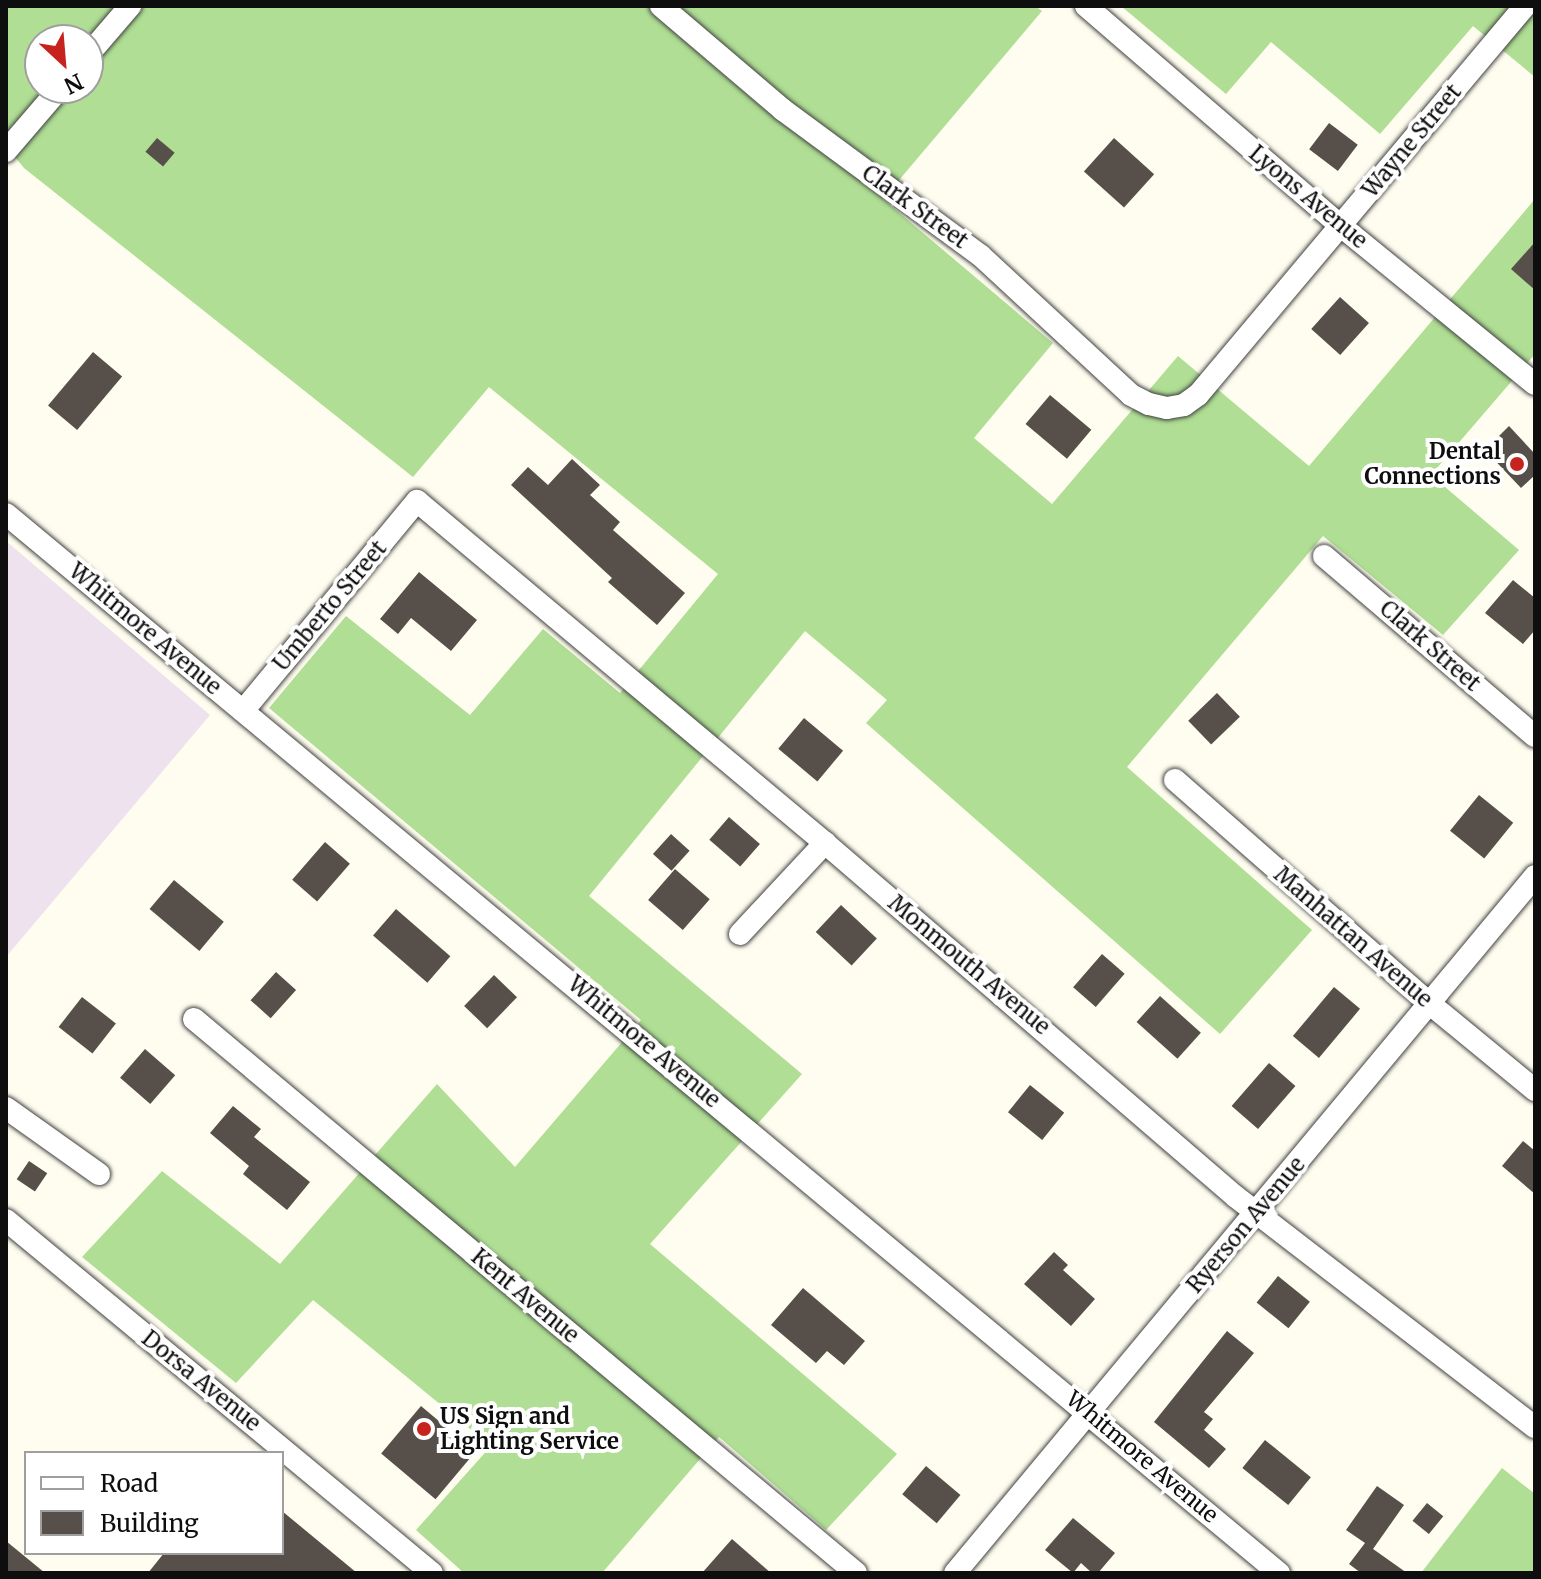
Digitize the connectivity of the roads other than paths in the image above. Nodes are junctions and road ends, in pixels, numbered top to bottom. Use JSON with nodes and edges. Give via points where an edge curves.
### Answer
{"nodes":[{"id":1,"x":130,"y":6,"type":"edge"},
{"id":2,"x":661,"y":6,"type":"edge"},
{"id":3,"x":1086,"y":6,"type":"edge"},
{"id":4,"x":1525,"y":6,"type":"edge"},
{"id":5,"x":104,"y":36,"type":"edge"},
{"id":6,"x":46,"y":104,"type":"edge"},
{"id":7,"x":6,"y":151,"type":"edge"},
{"id":8,"x":1341,"y":226,"type":"junction"},
{"id":9,"x":1535,"y":384,"type":"edge"},
{"id":10,"x":1167,"y":408,"type":"joint"},
{"id":11,"x":417,"y":501,"type":"joint"},
{"id":12,"x":6,"y":514,"type":"edge"},
{"id":13,"x":1324,"y":556,"type":"dead end"},
{"id":14,"x":243,"y":711,"type":"junction"},
{"id":15,"x":1535,"y":736,"type":"edge"},
{"id":16,"x":1175,"y":780,"type":"dead end"},
{"id":17,"x":825,"y":843,"type":"junction"},
{"id":18,"x":1535,"y":876,"type":"edge"},
{"id":19,"x":740,"y":934,"type":"dead end"},
{"id":20,"x":1429,"y":1003,"type":"junction"},
{"id":21,"x":194,"y":1019,"type":"dead end"},
{"id":22,"x":1535,"y":1090,"type":"edge"},
{"id":23,"x":6,"y":1108,"type":"edge"},
{"id":24,"x":99,"y":1174,"type":"dead end"},
{"id":25,"x":1256,"y":1212,"type":"junction"},
{"id":26,"x":6,"y":1220,"type":"edge"},
{"id":27,"x":1090,"y":1412,"type":"junction"},
{"id":28,"x":1531,"y":1424,"type":"edge"},
{"id":29,"x":432,"y":1573,"type":"edge"},
{"id":30,"x":856,"y":1573,"type":"edge"},
{"id":31,"x":955,"y":1573,"type":"edge"},
{"id":32,"x":1279,"y":1573,"type":"edge"}],
"edges":[{"from":1,"to":5,"type":"street"},
{"from":2,"to":10,"type":"street","name":"Clark Street","via":[[783,110],[980,255],[1131,395]]},
{"from":3,"to":8,"type":"street","name":"Lyons Avenue"},
{"from":4,"to":8,"type":"street","name":"Wayne Street"},
{"from":6,"to":7,"type":"street"},
{"from":8,"to":9,"type":"street","name":"Lyons Avenue"},
{"from":8,"to":10,"type":"street","name":"Wayne Street","via":[[1198,395]]},
{"from":11,"to":14,"type":"street","name":"Umberto Street"},
{"from":11,"to":17,"type":"street","name":"Monmouth Avenue"},
{"from":12,"to":14,"type":"street","name":"Whitmore Avenue"},
{"from":13,"to":15,"type":"street","name":"Clark Street"},
{"from":14,"to":27,"type":"street","name":"Whitmore Avenue"},
{"from":16,"to":20,"type":"street","name":"Manhattan Avenue"},
{"from":17,"to":19,"type":"street"},
{"from":17,"to":25,"type":"street","name":"Monmouth Avenue"},
{"from":18,"to":20,"type":"street","name":"Ryerson Avenue"},
{"from":20,"to":22,"type":"street","name":"Manhattan Avenue"},
{"from":20,"to":25,"type":"street","name":"Ryerson Avenue"},
{"from":21,"to":30,"type":"street","name":"Kent Avenue"},
{"from":23,"to":24,"type":"street"},
{"from":25,"to":27,"type":"street","name":"Ryerson Avenue"},
{"from":25,"to":28,"type":"street","name":"Monmouth Avenue"},
{"from":26,"to":29,"type":"street","name":"Dorsa Avenue"},
{"from":27,"to":31,"type":"street","name":"Ryerson Avenue"},
{"from":27,"to":32,"type":"street","name":"Whitmore Avenue"}]}
